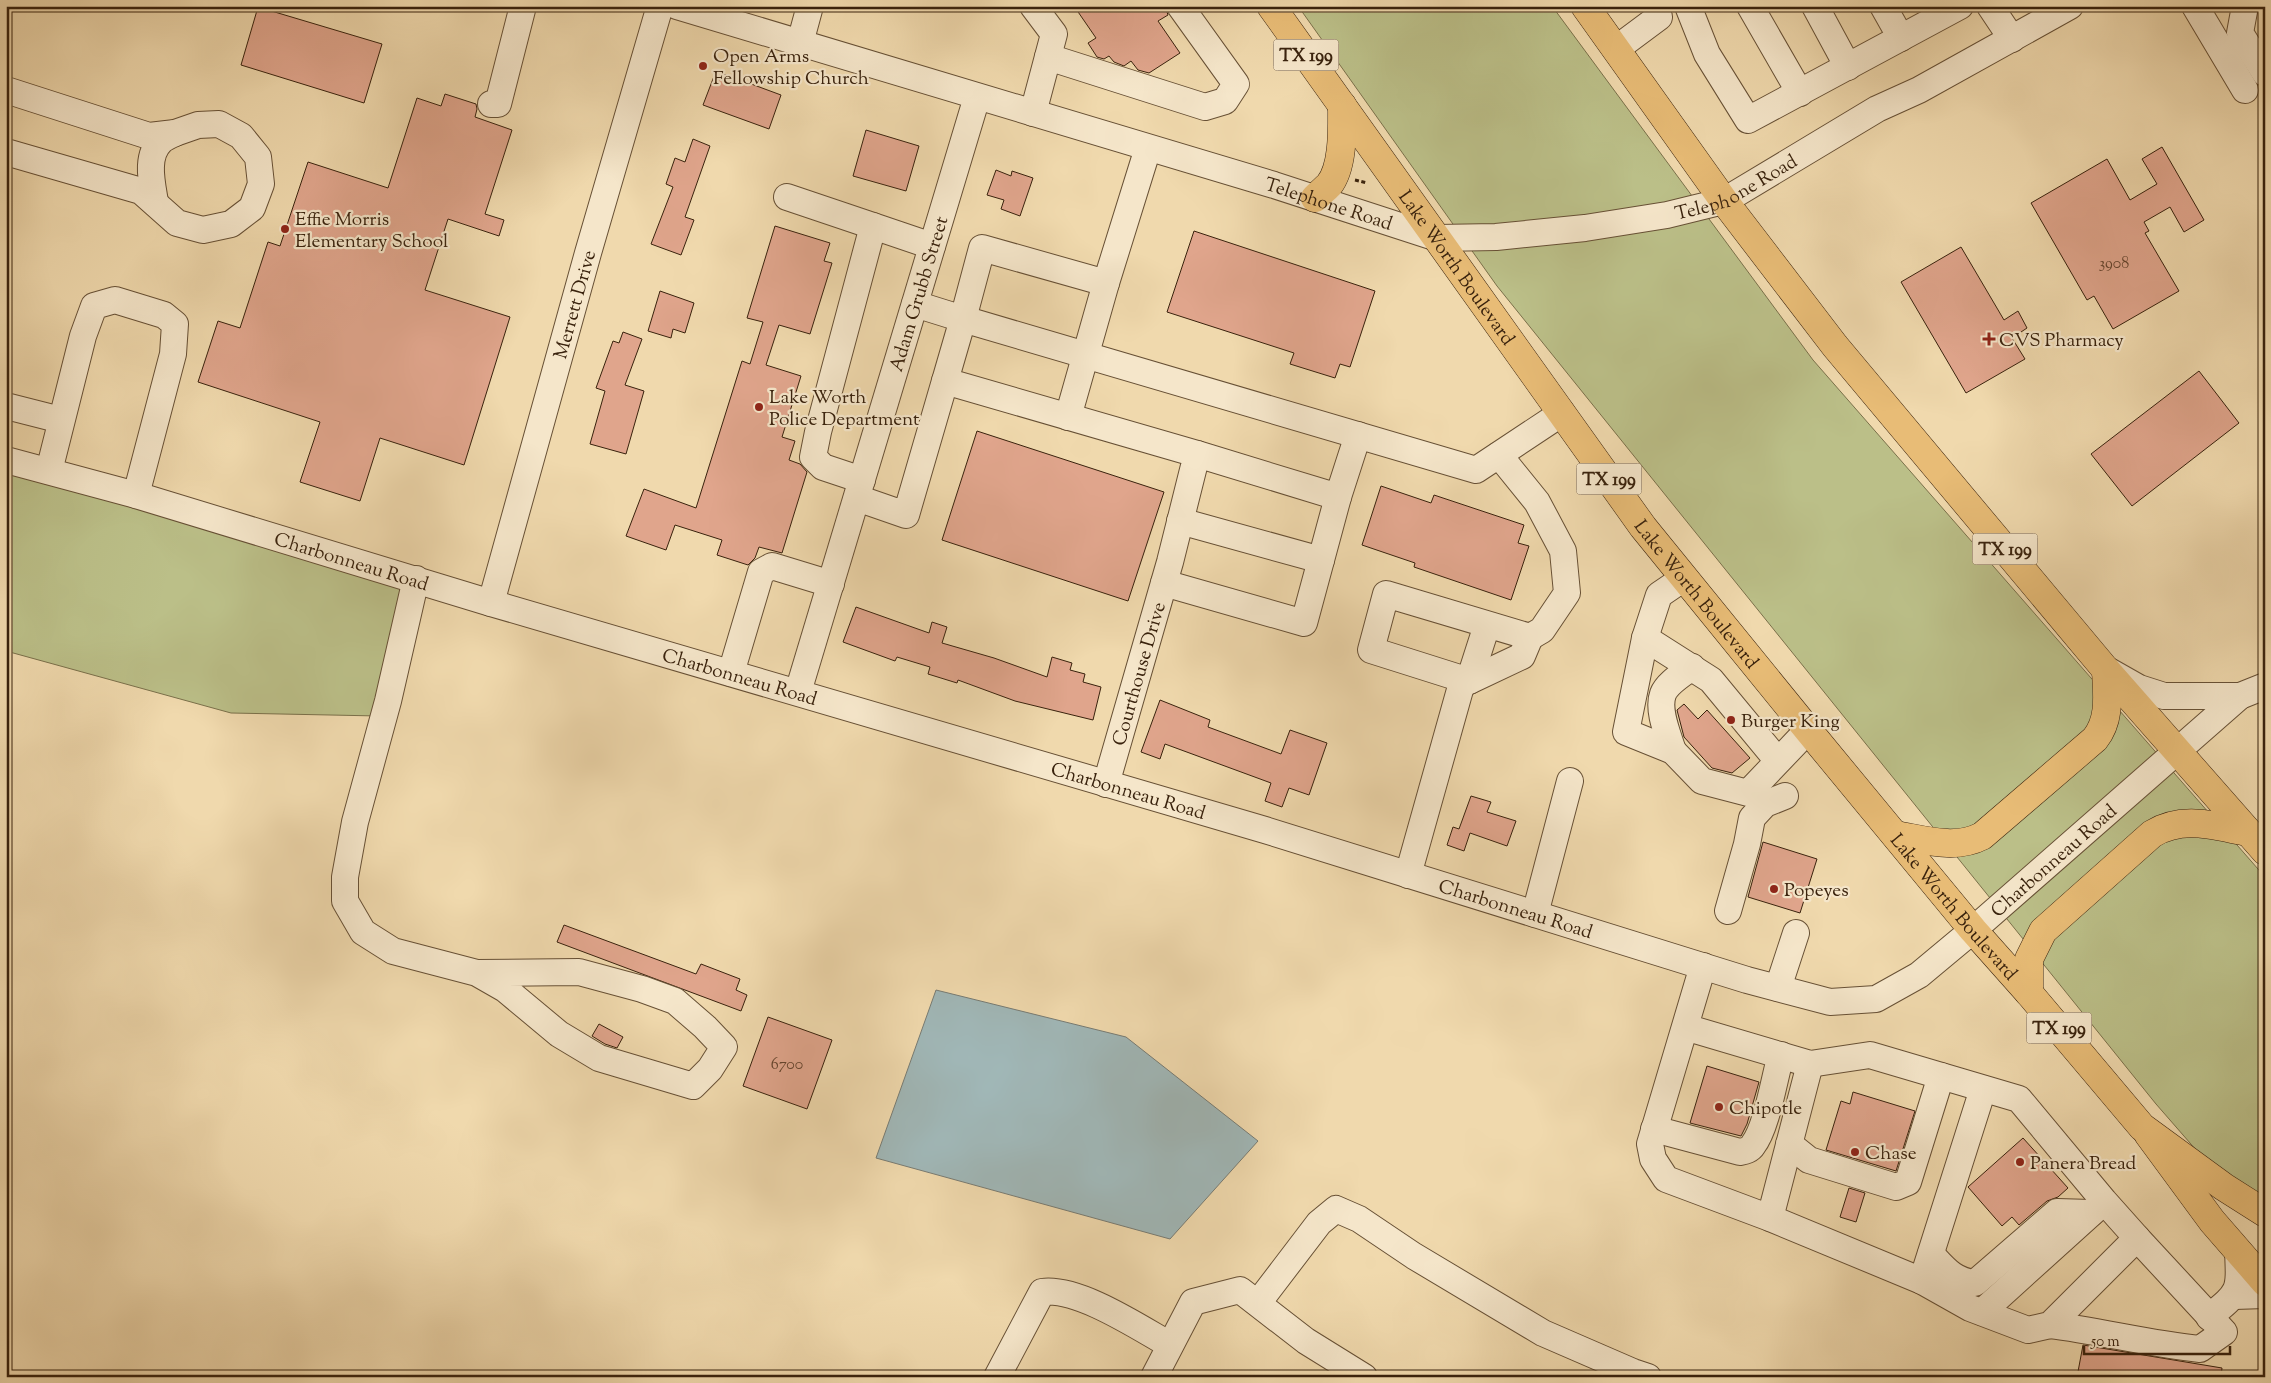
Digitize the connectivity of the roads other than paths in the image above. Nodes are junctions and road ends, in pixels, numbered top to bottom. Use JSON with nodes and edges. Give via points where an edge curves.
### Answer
{"nodes":[{"id":1,"x":523,"y":6,"type":"edge"},
{"id":2,"x":660,"y":6,"type":"edge"},
{"id":3,"x":677,"y":6,"type":"edge"},
{"id":4,"x":810,"y":6,"type":"edge"},
{"id":5,"x":1033,"y":6,"type":"edge"},
{"id":6,"x":1180,"y":6,"type":"edge"},
{"id":7,"x":1271,"y":6,"type":"edge"},
{"id":8,"x":1585,"y":6,"type":"edge"},
{"id":9,"x":1688,"y":6,"type":"edge"},
{"id":10,"x":1750,"y":6,"type":"edge"},
{"id":11,"x":1815,"y":6,"type":"edge"},
{"id":12,"x":1883,"y":6,"type":"edge"},
{"id":13,"x":1990,"y":6,"type":"edge"},
{"id":14,"x":2195,"y":6,"type":"edge"},
{"id":15,"x":2245,"y":6,"type":"edge"},
{"id":16,"x":1950,"y":8,"type":"edge"},
{"id":17,"x":1663,"y":10,"type":"edge"},
{"id":18,"x":2053,"y":10,"type":"edge"},
{"id":19,"x":1901,"y":38,"type":"junction"},
{"id":20,"x":2012,"y":39,"type":"junction"},
{"id":21,"x":800,"y":43,"type":"junction"},
{"id":22,"x":1616,"y":50,"type":"junction"},
{"id":23,"x":1048,"y":57,"type":"junction"},
{"id":24,"x":1848,"y":67,"type":"junction"},
{"id":25,"x":2265,"y":73,"type":"edge"},
{"id":26,"x":6,"y":90,"type":"edge"},
{"id":27,"x":2245,"y":90,"type":"dead end"},
{"id":28,"x":1800,"y":93,"type":"junction"},
{"id":29,"x":977,"y":97,"type":"junction"},
{"id":30,"x":491,"y":104,"type":"dead end"},
{"id":31,"x":1342,"y":105,"type":"junction"},
{"id":32,"x":1033,"y":113,"type":"junction"},
{"id":33,"x":175,"y":133,"type":"junction"},
{"id":34,"x":1148,"y":148,"type":"junction"},
{"id":35,"x":6,"y":152,"type":"edge"},
{"id":36,"x":787,"y":198,"type":"dead end"},
{"id":37,"x":1315,"y":198,"type":"junction"},
{"id":38,"x":155,"y":202,"type":"junction"},
{"id":39,"x":1724,"y":202,"type":"junction"},
{"id":40,"x":873,"y":226,"type":"junction"},
{"id":41,"x":1437,"y":238,"type":"junction"},
{"id":42,"x":932,"y":246,"type":"junction"},
{"id":43,"x":1106,"y":283,"type":"junction"},
{"id":44,"x":915,"y":304,"type":"junction"},
{"id":45,"x":963,"y":319,"type":"junction"},
{"id":46,"x":1085,"y":355,"type":"junction"},
{"id":47,"x":945,"y":381,"type":"junction"},
{"id":48,"x":6,"y":406,"type":"edge"},
{"id":49,"x":1562,"y":413,"type":"junction"},
{"id":50,"x":1068,"y":417,"type":"junction"},
{"id":51,"x":61,"y":420,"type":"junction"},
{"id":52,"x":1358,"y":435,"type":"junction"},
{"id":53,"x":1197,"y":454,"type":"junction"},
{"id":54,"x":1499,"y":455,"type":"junction"},
{"id":55,"x":6,"y":460,"type":"edge"},
{"id":56,"x":49,"y":471,"type":"junction"},
{"id":57,"x":859,"y":489,"type":"junction"},
{"id":58,"x":136,"y":495,"type":"junction"},
{"id":59,"x":1338,"y":497,"type":"junction"},
{"id":60,"x":1180,"y":521,"type":"junction"},
{"id":61,"x":1321,"y":560,"type":"junction"},
{"id":62,"x":1167,"y":572,"type":"junction"},
{"id":63,"x":1684,"y":578,"type":"junction"},
{"id":64,"x":416,"y":579,"type":"junction"},
{"id":65,"x":831,"y":584,"type":"junction"},
{"id":66,"x":491,"y":603,"type":"junction"},
{"id":67,"x":1487,"y":625,"type":"junction"},
{"id":68,"x":1530,"y":637,"type":"junction"},
{"id":69,"x":1645,"y":638,"type":"junction"},
{"id":70,"x":1692,"y":667,"type":"junction"},
{"id":71,"x":2106,"y":670,"type":"junction"},
{"id":72,"x":731,"y":673,"type":"junction"},
{"id":73,"x":1466,"y":680,"type":"junction"},
{"id":74,"x":2265,"y":686,"type":"edge"},
{"id":75,"x":798,"y":692,"type":"junction"},
{"id":76,"x":2240,"y":696,"type":"junction"},
{"id":77,"x":1808,"y":730,"type":"junction"},
{"id":78,"x":1673,"y":751,"type":"junction"},
{"id":79,"x":2177,"y":752,"type":"junction"},
{"id":80,"x":1778,"y":761,"type":"junction"},
{"id":81,"x":1570,"y":781,"type":"dead end"},
{"id":82,"x":1106,"y":784,"type":"junction"},
{"id":83,"x":1785,"y":796,"type":"dead end"},
{"id":84,"x":1896,"y":835,"type":"junction"},
{"id":85,"x":2256,"y":842,"type":"edge"},
{"id":86,"x":1408,"y":875,"type":"junction"},
{"id":87,"x":1728,"y":911,"type":"dead end"},
{"id":88,"x":1535,"y":914,"type":"junction"},
{"id":89,"x":1973,"y":930,"type":"junction"},
{"id":90,"x":1796,"y":932,"type":"dead end"},
{"id":91,"x":1703,"y":966,"type":"junction"},
{"id":92,"x":477,"y":973,"type":"junction"},
{"id":93,"x":1778,"y":988,"type":"junction"},
{"id":94,"x":2029,"y":993,"type":"junction"},
{"id":95,"x":1685,"y":1027,"type":"junction"},
{"id":96,"x":1781,"y":1055,"type":"junction"},
{"id":97,"x":1810,"y":1064,"type":"junction"},
{"id":98,"x":1941,"y":1076,"type":"junction"},
{"id":99,"x":1983,"y":1089,"type":"junction"},
{"id":100,"x":2142,"y":1127,"type":"junction"},
{"id":101,"x":1654,"y":1129,"type":"junction"},
{"id":102,"x":1790,"y":1144,"type":"junction"},
{"id":103,"x":2097,"y":1207,"type":"junction"},
{"id":104,"x":2265,"y":1213,"type":"edge"},
{"id":105,"x":1770,"y":1218,"type":"junction"},
{"id":106,"x":2137,"y":1238,"type":"junction"},
{"id":107,"x":2238,"y":1251,"type":"junction"},
{"id":108,"x":1931,"y":1254,"type":"junction"},
{"id":109,"x":1922,"y":1281,"type":"junction"},
{"id":110,"x":2265,"y":1282,"type":"edge"},
{"id":111,"x":2265,"y":1295,"type":"edge"},
{"id":112,"x":2234,"y":1296,"type":"junction"},
{"id":113,"x":1258,"y":1304,"type":"junction"},
{"id":114,"x":1982,"y":1312,"type":"junction"},
{"id":115,"x":2209,"y":1317,"type":"junction"},
{"id":116,"x":2050,"y":1325,"type":"junction"},
{"id":117,"x":1170,"y":1345,"type":"junction"},
{"id":118,"x":997,"y":1377,"type":"edge"},
{"id":119,"x":1154,"y":1377,"type":"edge"},
{"id":120,"x":1364,"y":1377,"type":"edge"},
{"id":121,"x":1648,"y":1377,"type":"edge"}],
"edges":[{"from":1,"to":30,"type":"street","via":[[498,104]]},
{"from":2,"to":66,"type":"street","name":"Merrett Drive"},
{"from":3,"to":21,"type":"street","name":"Telephone Road"},
{"from":4,"to":21,"type":"street"},
{"from":5,"to":23,"type":"street","via":[[1054,34]]},
{"from":6,"to":23,"type":"street","via":[[1236,84],[1225,101],[1205,107]]},
{"from":7,"to":31,"type":"main road","name":"Lake Worth Boulevard","number":"TX 199"},
{"from":8,"to":22,"type":"main road","number":"TX 199"},
{"from":9,"to":28,"type":"street","via":[[1708,54],[1748,120]]},
{"from":10,"to":28,"type":"street"},
{"from":11,"to":24,"type":"street"},
{"from":12,"to":19,"type":"street"},
{"from":13,"to":20,"type":"street"},
{"from":14,"to":27,"type":"street"},
{"from":15,"to":25,"type":"street","via":[[2240,33]]},
{"from":16,"to":19,"type":"street"},
{"from":17,"to":22,"type":"street"},
{"from":18,"to":20,"type":"street","name":"Telephone Road"},
{"from":19,"to":24,"type":"street"},
{"from":20,"to":39,"type":"street","name":"Telephone Road","via":[[1877,109]]},
{"from":21,"to":29,"type":"street","name":"Telephone Road"},
{"from":22,"to":39,"type":"main road","number":"TX 199"},
{"from":23,"to":32,"type":"street"},
{"from":24,"to":28,"type":"street"},
{"from":26,"to":33,"type":"street","via":[[149,136]]},
{"from":29,"to":32,"type":"street","name":"Telephone Road"},
{"from":29,"to":42,"type":"street","name":"Adam Grubb Street"},
{"from":31,"to":37,"type":"main road","via":[[1342,143],[1338,163],[1330,183]]},
{"from":31,"to":41,"type":"main road","name":"Lake Worth Boulevard","number":"TX 199"},
{"from":32,"to":34,"type":"street","name":"Telephone Road"},
{"from":33,"to":38,"type":"street","via":[[161,141],[153,156],[150,176]]},
{"from":33,"to":38,"type":"street","via":[[198,125],[219,124],[240,136],[258,157],[261,184],[252,208],[231,224],[203,230],[178,223]]},
{"from":34,"to":37,"type":"street","name":"Telephone Road"},
{"from":34,"to":43,"type":"street"},
{"from":35,"to":38,"type":"street","via":[[141,191]]},
{"from":36,"to":40,"type":"street"},
{"from":37,"to":41,"type":"street","name":"Telephone Road"},
{"from":39,"to":41,"type":"street","name":"Telephone Road","via":[[1585,228],[1496,237]]},
{"from":39,"to":71,"type":"main road","number":"TX 199","via":[[1835,346]]},
{"from":40,"to":42,"type":"street"},
{"from":40,"to":57,"type":"street","via":[[814,457],[823,467]]},
{"from":41,"to":49,"type":"main road","name":"Lake Worth Boulevard","number":"TX 199"},
{"from":42,"to":44,"type":"street","name":"Adam Grubb Street"},
{"from":43,"to":45,"type":"street","via":[[982,248]]},
{"from":43,"to":46,"type":"street"},
{"from":44,"to":45,"type":"street"},
{"from":44,"to":57,"type":"street","name":"Adam Grubb Street"},
{"from":45,"to":46,"type":"street"},
{"from":45,"to":47,"type":"street"},
{"from":46,"to":50,"type":"street"},
{"from":46,"to":52,"type":"street"},
{"from":47,"to":50,"type":"street"},
{"from":47,"to":57,"type":"street","via":[[906,515]]},
{"from":48,"to":51,"type":"street"},
{"from":49,"to":54,"type":"street"},
{"from":49,"to":63,"type":"main road","name":"Lake Worth Boulevard","number":"TX 199","via":[[1643,528]]},
{"from":50,"to":53,"type":"street"},
{"from":51,"to":56,"type":"street"},
{"from":51,"to":58,"type":"street","via":[[94,306],[115,300],[164,315],[175,324],[173,354]]},
{"from":52,"to":54,"type":"street","via":[[1476,470]]},
{"from":52,"to":59,"type":"street"},
{"from":53,"to":59,"type":"street"},
{"from":53,"to":60,"type":"street","name":"Courthouse Drive"},
{"from":54,"to":68,"type":"street","via":[[1537,502],[1563,551],[1567,593],[1542,630]]},
{"from":55,"to":56,"type":"street","name":"Charbonneau Road"},
{"from":56,"to":58,"type":"street","name":"Charbonneau Road"},
{"from":57,"to":65,"type":"street","name":"Adam Grubb Street"},
{"from":58,"to":64,"type":"street","name":"Charbonneau Road"},
{"from":59,"to":61,"type":"street"},
{"from":60,"to":61,"type":"street"},
{"from":60,"to":62,"type":"street","name":"Courthouse Drive"},
{"from":61,"to":62,"type":"street","via":[[1304,623]]},
{"from":62,"to":82,"type":"street","name":"Courthouse Drive"},
{"from":63,"to":69,"type":"street","via":[[1659,594]]},
{"from":63,"to":77,"type":"main road","name":"Lake Worth Boulevard","number":"TX 199"},
{"from":64,"to":66,"type":"street","name":"Charbonneau Road"},
{"from":64,"to":92,"type":"street","via":[[388,701],[355,822],[345,877],[345,901],[363,932],[392,951]]},
{"from":65,"to":72,"type":"street","via":[[772,566],[761,572]]},
{"from":65,"to":75,"type":"street","name":"Adam Grubb Street"},
{"from":66,"to":72,"type":"street","name":"Charbonneau Road"},
{"from":67,"to":68,"type":"street"},
{"from":67,"to":73,"type":"street"},
{"from":67,"to":73,"type":"street","via":[[1386,594],[1371,650]]},
{"from":68,"to":73,"type":"street","via":[[1522,656]]},
{"from":69,"to":70,"type":"street"},
{"from":69,"to":78,"type":"street","via":[[1626,732]]},
{"from":70,"to":78,"type":"street","via":[[1663,693],[1662,711]]},
{"from":70,"to":80,"type":"street","via":[[1711,680]]},
{"from":71,"to":76,"type":"street","via":[[2139,688],[2164,696]]},
{"from":71,"to":79,"type":"main road","number":"TX 199"},
{"from":71,"to":84,"type":"main road","via":[[2107,715],[2101,732],[1982,836],[1952,844]]},
{"from":72,"to":75,"type":"street","name":"Charbonneau Road"},
{"from":73,"to":86,"type":"street"},
{"from":74,"to":76,"type":"street"},
{"from":75,"to":82,"type":"street","name":"Charbonneau Road"},
{"from":76,"to":79,"type":"street","name":"Charbonneau Road"},
{"from":77,"to":80,"type":"street"},
{"from":77,"to":84,"type":"main road","name":"Lake Worth Boulevard","number":"TX 199"},
{"from":78,"to":80,"type":"street","via":[[1702,781],[1748,793]]},
{"from":79,"to":85,"type":"main road","number":"TX 199"},
{"from":79,"to":89,"type":"street","name":"Charbonneau Road"},
{"from":81,"to":88,"type":"street"},
{"from":82,"to":86,"type":"street","name":"Charbonneau Road"},
{"from":83,"to":87,"type":"street","via":[[1764,804],[1752,818]]},
{"from":84,"to":89,"type":"main road","name":"Lake Worth Boulevard","number":"TX 199"},
{"from":85,"to":94,"type":"main road","via":[[2188,822],[2172,824],[2152,834],[2043,931],[2029,959]]},
{"from":86,"to":88,"type":"street","name":"Charbonneau Road"},
{"from":88,"to":91,"type":"street","name":"Charbonneau Road"},
{"from":89,"to":93,"type":"street","name":"Charbonneau Road","via":[[1919,975],[1876,1000],[1830,1002]]},
{"from":89,"to":94,"type":"main road","name":"Lake Worth Boulevard","number":"TX 199"},
{"from":90,"to":93,"type":"street"},
{"from":91,"to":93,"type":"street","name":"Charbonneau Road"},
{"from":91,"to":95,"type":"street"},
{"from":92,"to":92,"type":"street","via":[[506,989],[559,1034],[599,1058],[638,1070],[693,1086],[710,1069],[724,1046],[675,1001],[642,989],[579,972]]},
{"from":94,"to":100,"type":"main road","name":"Lake Worth Boulevard","number":"TX 199"},
{"from":95,"to":96,"type":"street"},
{"from":95,"to":101,"type":"street"},
{"from":96,"to":97,"type":"street"},
{"from":96,"to":101,"type":"street","via":[[1760,1132],[1747,1151],[1740,1152]]},
{"from":97,"to":98,"type":"street","via":[[1870,1055]]},
{"from":97,"to":102,"type":"street"},
{"from":98,"to":99,"type":"street"},
{"from":98,"to":102,"type":"street","via":[[1908,1182],[1896,1187],[1810,1160]]},
{"from":99,"to":103,"type":"street","via":[[2019,1099]]},
{"from":99,"to":108,"type":"street"},
{"from":100,"to":104,"type":"main road","name":"Lake Worth Boulevard","number":"TX 199"},
{"from":100,"to":107,"type":"main road","name":"Lake Worth Boulevard"},
{"from":101,"to":105,"type":"street","via":[[1650,1144],[1652,1159],[1666,1179]]},
{"from":102,"to":105,"type":"street"},
{"from":103,"to":106,"type":"street"},
{"from":103,"to":108,"type":"street","via":[[2057,1212],[1975,1283],[1962,1282]]},
{"from":103,"to":114,"type":"street"},
{"from":105,"to":109,"type":"street"},
{"from":106,"to":115,"type":"street"},
{"from":106,"to":116,"type":"street"},
{"from":107,"to":110,"type":"main road","name":"Lake Worth Boulevard"},
{"from":107,"to":112,"type":"street","via":[[2239,1279]]},
{"from":108,"to":109,"type":"street"},
{"from":109,"to":114,"type":"street"},
{"from":111,"to":112,"type":"street"},
{"from":112,"to":115,"type":"street"},
{"from":113,"to":117,"type":"street","via":[[1240,1290],[1193,1302]]},
{"from":113,"to":120,"type":"street","via":[[1306,1341]]},
{"from":113,"to":121,"type":"street","via":[[1319,1223],[1336,1209],[1359,1219],[1543,1333]]},
{"from":114,"to":116,"type":"street","via":[[2028,1330]]},
{"from":115,"to":116,"type":"street","via":[[2224,1332],[2200,1350]]},
{"from":117,"to":118,"type":"street","via":[[1078,1297],[1055,1290],[1042,1292]]},
{"from":117,"to":119,"type":"street"}]}
